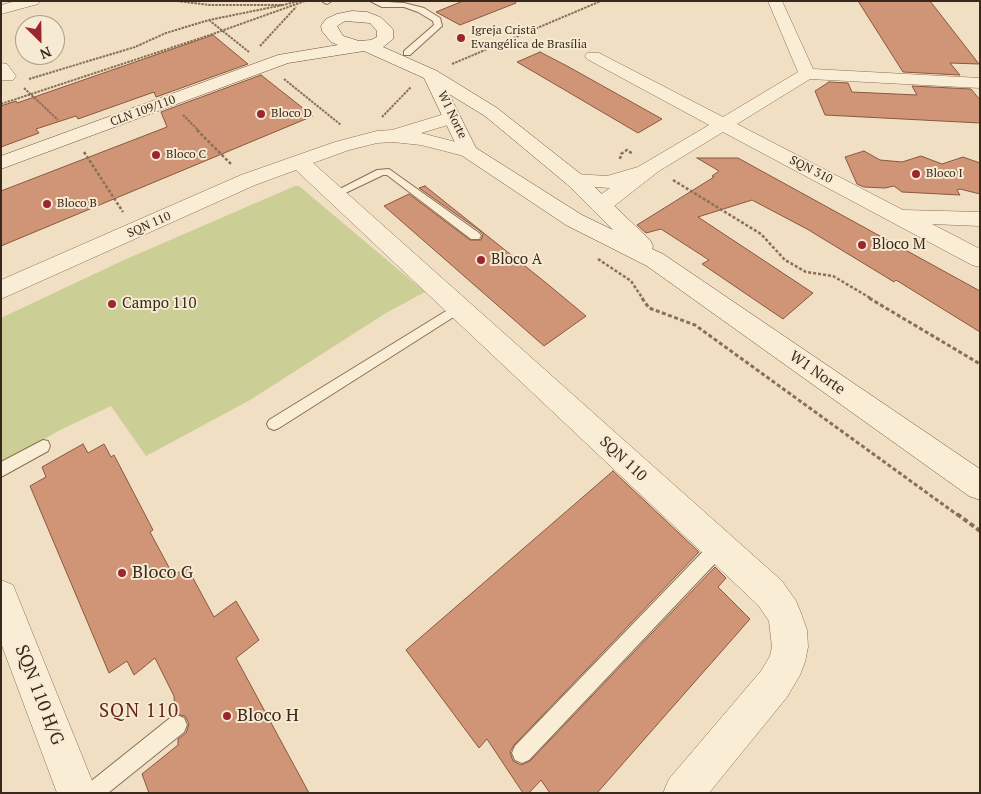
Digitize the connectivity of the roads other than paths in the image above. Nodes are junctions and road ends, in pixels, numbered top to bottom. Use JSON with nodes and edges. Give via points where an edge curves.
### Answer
{"nodes":[{"id":1,"x":33,"y":1,"type":"edge"},
{"id":2,"x":320,"y":1,"type":"edge"},
{"id":3,"x":328,"y":1,"type":"edge"},
{"id":4,"x":373,"y":1,"type":"edge"},
{"id":5,"x":391,"y":1,"type":"edge"},
{"id":6,"x":776,"y":1,"type":"edge"},
{"id":7,"x":382,"y":5,"type":"junction"},
{"id":8,"x":1,"y":10,"type":"edge"},
{"id":9,"x":360,"y":16,"type":"junction"},
{"id":10,"x":331,"y":26,"type":"junction"},
{"id":11,"x":386,"y":36,"type":"junction"},
{"id":12,"x":362,"y":46,"type":"junction"},
{"id":13,"x":407,"y":53,"type":"junction"},
{"id":14,"x":594,"y":56,"type":"dead end"},
{"id":15,"x":284,"y":59,"type":"junction"},
{"id":16,"x":807,"y":74,"type":"junction"},
{"id":17,"x":431,"y":75,"type":"junction"},
{"id":18,"x":980,"y":83,"type":"edge"},
{"id":19,"x":491,"y":112,"type":"junction"},
{"id":20,"x":451,"y":118,"type":"junction"},
{"id":21,"x":722,"y":124,"type":"junction"},
{"id":22,"x":392,"y":136,"type":"junction"},
{"id":23,"x":468,"y":151,"type":"junction"},
{"id":24,"x":298,"y":161,"type":"junction"},
{"id":25,"x":1,"y":163,"type":"edge"},
{"id":26,"x":652,"y":167,"type":"junction"},
{"id":27,"x":575,"y":180,"type":"junction"},
{"id":28,"x":335,"y":194,"type":"junction"},
{"id":29,"x":602,"y":205,"type":"junction"},
{"id":30,"x":900,"y":216,"type":"junction"},
{"id":31,"x":980,"y":219,"type":"edge"},
{"id":32,"x":574,"y":220,"type":"junction"},
{"id":33,"x":475,"y":236,"type":"dead end"},
{"id":34,"x":980,"y":259,"type":"edge"},
{"id":35,"x":655,"y":260,"type":"junction"},
{"id":36,"x":1,"y":290,"type":"edge"},
{"id":37,"x":459,"y":308,"type":"junction"},
{"id":38,"x":274,"y":424,"type":"dead end"},
{"id":39,"x":43,"y":446,"type":"dead end"},
{"id":40,"x":1,"y":470,"type":"edge"},
{"id":41,"x":980,"y":486,"type":"edge"},
{"id":42,"x":719,"y":547,"type":"junction"},
{"id":43,"x":1,"y":596,"type":"edge"},
{"id":44,"x":177,"y":725,"type":"dead end"},
{"id":45,"x":522,"y":753,"type":"dead end"},
{"id":46,"x":77,"y":793,"type":"edge"},
{"id":47,"x":92,"y":793,"type":"edge"},
{"id":48,"x":683,"y":793,"type":"edge"}],
"edges":[{"from":1,"to":8,"type":"street"},
{"from":2,"to":10,"type":"street"},
{"from":3,"to":9,"type":"street"},
{"from":4,"to":7,"type":"lane"},
{"from":5,"to":7,"type":"lane"},
{"from":6,"to":16,"type":"street"},
{"from":7,"to":13,"type":"lane","via":[[404,5],[437,20],[438,26]]},
{"from":9,"to":10,"type":"street","name":"CLN 109/110","via":[[342,17]]},
{"from":9,"to":11,"type":"street","name":"W1 Norte","via":[[375,20],[385,30]]},
{"from":10,"to":12,"type":"street","name":"W1 Norte","via":[[337,39]]},
{"from":10,"to":15,"type":"street","name":"CLN 109/110"},
{"from":11,"to":12,"type":"street","name":"CLN 109/110","via":[[380,43]]},
{"from":11,"to":13,"type":"street","name":"W1 Norte"},
{"from":12,"to":15,"type":"street","name":"CLN 109/110"},
{"from":12,"to":17,"type":"street","name":"W1 Norte"},
{"from":13,"to":17,"type":"street","name":"W1 Norte"},
{"from":14,"to":21,"type":"street","name":"SQN 310"},
{"from":15,"to":25,"type":"street","name":"CLN 109/110"},
{"from":16,"to":18,"type":"street"},
{"from":16,"to":21,"type":"street"},
{"from":17,"to":19,"type":"street","name":"W1 Norte"},
{"from":17,"to":20,"type":"street","name":"W1 Norte"},
{"from":19,"to":20,"type":"street","name":"SQN 110"},
{"from":19,"to":27,"type":"street","name":"W1 Norte"},
{"from":20,"to":22,"type":"street","name":"SQN 110"},
{"from":20,"to":23,"type":"street","name":"W1 Norte"},
{"from":21,"to":26,"type":"street"},
{"from":21,"to":30,"type":"street","name":"SQN 310"},
{"from":22,"to":23,"type":"street","name":"SQN 110","via":[[421,139]]},
{"from":22,"to":24,"type":"street","name":"SQN 110","via":[[342,146]]},
{"from":23,"to":32,"type":"street","name":"W1 Norte"},
{"from":24,"to":28,"type":"street","name":"SQN 110"},
{"from":24,"to":36,"type":"street","name":"SQN 110"},
{"from":26,"to":27,"type":"street","via":[[608,182]]},
{"from":26,"to":29,"type":"street"},
{"from":27,"to":29,"type":"street","name":"W1 Norte"},
{"from":28,"to":33,"type":"lane","via":[[381,172],[388,172]]},
{"from":28,"to":37,"type":"street","name":"SQN 110"},
{"from":29,"to":32,"type":"street"},
{"from":29,"to":35,"type":"street","name":"W1 Norte"},
{"from":30,"to":31,"type":"street","name":"SQN 310"},
{"from":30,"to":34,"type":"street","name":"SQN 310"},
{"from":32,"to":35,"type":"street","name":"W1 Norte"},
{"from":35,"to":41,"type":"street","name":"W1 Norte"},
{"from":37,"to":38,"type":"lane"},
{"from":37,"to":42,"type":"street","name":"SQN 110"},
{"from":39,"to":40,"type":"lane"},
{"from":42,"to":45,"type":"lane"},
{"from":42,"to":48,"type":"street","name":"SQN 110","via":[[770,593],[784,613],[790,647],[787,662],[774,684]]},
{"from":43,"to":46,"type":"street","name":"SQN 110 H/G"},
{"from":44,"to":47,"type":"lane"}]}
